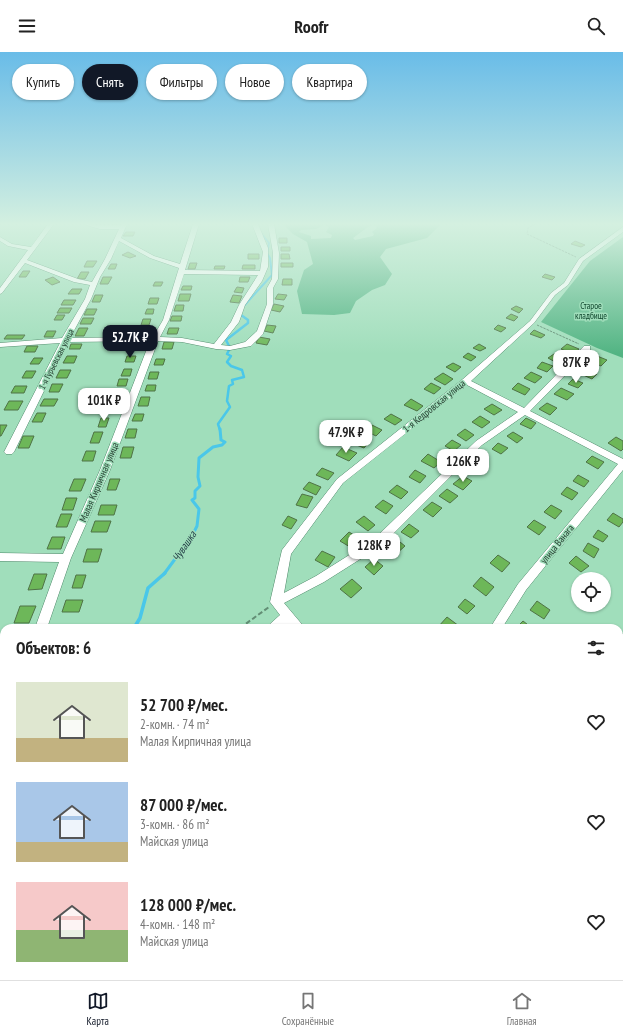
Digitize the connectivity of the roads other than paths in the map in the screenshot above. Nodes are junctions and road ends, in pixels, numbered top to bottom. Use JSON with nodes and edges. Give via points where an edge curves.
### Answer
{"nodes":[{"id":1,"x":19,"y":267,"type":"edge"},
{"id":2,"x":47,"y":267,"type":"edge"},
{"id":3,"x":103,"y":267,"type":"edge"},
{"id":4,"x":177,"y":267,"type":"edge"},
{"id":5,"x":576,"y":267,"type":"edge"},
{"id":6,"x":181,"y":269,"type":"junction"},
{"id":7,"x":269,"y":270,"type":"junction"},
{"id":8,"x":94,"y":284,"type":"junction"},
{"id":9,"x":0,"y":292,"type":"edge"},
{"id":10,"x":155,"y":339,"type":"junction"},
{"id":11,"x":65,"y":340,"type":"junction"},
{"id":12,"x":0,"y":345,"type":"edge"},
{"id":13,"x":216,"y":347,"type":"junction"},
{"id":14,"x":587,"y":348,"type":"road end"},
{"id":15,"x":466,"y":381,"type":"junction"},
{"id":16,"x":525,"y":411,"type":"junction"},
{"id":17,"x":9,"y":452,"type":"dead end"},
{"id":18,"x":623,"y":464,"type":"edge"},
{"id":19,"x":0,"y":557,"type":"edge"},
{"id":20,"x":66,"y":558,"type":"junction"},
{"id":21,"x":276,"y":602,"type":"junction"},
{"id":22,"x":287,"y":616,"type":"junction"},
{"id":23,"x":42,"y":624,"type":"edge"},
{"id":24,"x":278,"y":624,"type":"edge"},
{"id":25,"x":295,"y":624,"type":"edge"},
{"id":26,"x":499,"y":624,"type":"edge"}],
"edges":[{"from":1,"to":9,"type":"street"},
{"from":2,"to":8,"type":"street","via":[[78,281]]},
{"from":3,"to":8,"type":"street","name":"1-я Гурьевская улица"},
{"from":4,"to":6,"type":"street"},
{"from":5,"to":15,"type":"street","name":"1-я Кедровская улица","via":[[566,284],[553,294],[532,322]]},
{"from":6,"to":7,"type":"street"},
{"from":6,"to":10,"type":"street","name":"Малая Кирпичная улица","via":[[166,320]]},
{"from":7,"to":13,"type":"street"},
{"from":7,"to":13,"type":"street","via":[[275,279],[270,288],[270,304],[260,332],[248,344],[230,348]]},
{"from":8,"to":11,"type":"street","name":"1-я Гурьевская улица"},
{"from":10,"to":11,"type":"street"},
{"from":10,"to":13,"type":"street","via":[[182,340]]},
{"from":10,"to":20,"type":"street","name":"Малая Кирпичная улица","via":[[105,470]]},
{"from":11,"to":12,"type":"street"},
{"from":11,"to":17,"type":"street","name":"1-я Гурьевская улица"},
{"from":14,"to":16,"type":"street"},
{"from":15,"to":16,"type":"street"},
{"from":15,"to":21,"type":"street","name":"1-я Кедровская улица","via":[[340,481],[286,553]]},
{"from":16,"to":18,"type":"street"},
{"from":16,"to":21,"type":"street","via":[[479,444],[377,544],[320,580]]},
{"from":18,"to":26,"type":"street","name":"улица Ванага","via":[[522,587]]},
{"from":19,"to":20,"type":"street"},
{"from":20,"to":23,"type":"street","name":"Малая Кирпичная улица"},
{"from":21,"to":22,"type":"street"},
{"from":22,"to":24,"type":"street"},
{"from":22,"to":25,"type":"street"}]}
